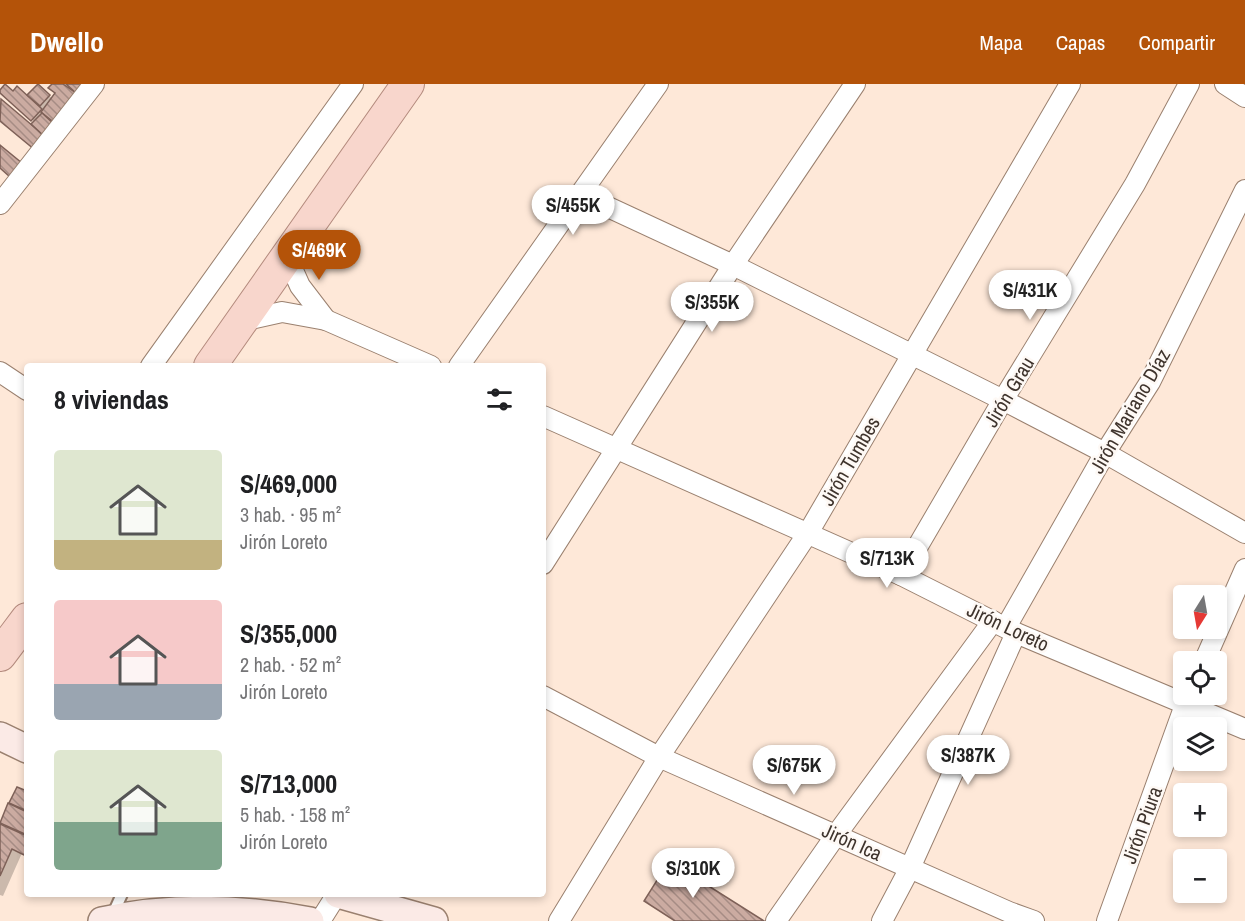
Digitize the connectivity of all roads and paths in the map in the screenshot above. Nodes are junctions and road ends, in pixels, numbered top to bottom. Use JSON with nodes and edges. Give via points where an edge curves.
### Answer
{"nodes":[{"id":1,"x":94,"y":84,"type":"edge"},
{"id":2,"x":353,"y":84,"type":"edge"},
{"id":3,"x":408,"y":84,"type":"edge"},
{"id":4,"x":658,"y":84,"type":"edge"},
{"id":5,"x":855,"y":84,"type":"edge"},
{"id":6,"x":1070,"y":84,"type":"edge"},
{"id":7,"x":1190,"y":84,"type":"edge"},
{"id":8,"x":1225,"y":84,"type":"edge"},
{"id":9,"x":1245,"y":97,"type":"edge"},
{"id":10,"x":1245,"y":190,"type":"edge"},
{"id":11,"x":580,"y":194,"type":"junction"},
{"id":12,"x":0,"y":204,"type":"edge"},
{"id":13,"x":287,"y":257,"type":"junction"},
{"id":14,"x":733,"y":265,"type":"junction"},
{"id":15,"x":326,"y":320,"type":"junction"},
{"id":16,"x":241,"y":321,"type":"junction"},
{"id":17,"x":912,"y":355,"type":"junction"},
{"id":18,"x":153,"y":363,"type":"edge"},
{"id":19,"x":212,"y":363,"type":"edge"},
{"id":20,"x":424,"y":363,"type":"edge"},
{"id":21,"x":461,"y":363,"type":"edge"},
{"id":22,"x":0,"y":372,"type":"edge"},
{"id":23,"x":24,"y":388,"type":"edge"},
{"id":24,"x":1003,"y":400,"type":"junction"},
{"id":25,"x":546,"y":417,"type":"edge"},
{"id":26,"x":617,"y":448,"type":"junction"},
{"id":27,"x":1105,"y":453,"type":"junction"},
{"id":28,"x":1245,"y":532,"type":"edge"},
{"id":29,"x":808,"y":533,"type":"junction"},
{"id":30,"x":546,"y":559,"type":"edge"},
{"id":31,"x":1245,"y":569,"type":"edge"},
{"id":32,"x":901,"y":576,"type":"junction"},
{"id":33,"x":24,"y":623,"type":"edge"},
{"id":34,"x":1005,"y":627,"type":"junction"},
{"id":35,"x":1209,"y":651,"type":"edge"},
{"id":36,"x":0,"y":655,"type":"edge"},
{"id":37,"x":1173,"y":693,"type":"edge"},
{"id":38,"x":546,"y":698,"type":"edge"},
{"id":39,"x":1185,"y":705,"type":"edge"},
{"id":40,"x":1199,"y":705,"type":"edge"},
{"id":41,"x":1245,"y":729,"type":"edge"},
{"id":42,"x":0,"y":736,"type":"edge"},
{"id":43,"x":24,"y":748,"type":"edge"},
{"id":44,"x":659,"y":757,"type":"junction"},
{"id":45,"x":836,"y":835,"type":"junction"},
{"id":46,"x":910,"y":868,"type":"junction"},
{"id":47,"x":120,"y":897,"type":"edge"},
{"id":48,"x":336,"y":897,"type":"edge"},
{"id":49,"x":349,"y":897,"type":"edge"},
{"id":50,"x":106,"y":920,"type":"edge"},
{"id":51,"x":310,"y":921,"type":"edge"},
{"id":52,"x":320,"y":921,"type":"edge"},
{"id":53,"x":434,"y":921,"type":"edge"},
{"id":54,"x":559,"y":921,"type":"edge"},
{"id":55,"x":776,"y":921,"type":"edge"},
{"id":56,"x":882,"y":921,"type":"edge"},
{"id":57,"x":1034,"y":921,"type":"edge"},
{"id":58,"x":1107,"y":921,"type":"edge"}],
"edges":[{"from":1,"to":12,"type":"street"},
{"from":2,"to":18,"type":"street"},
{"from":3,"to":13,"type":"main road"},
{"from":4,"to":11,"type":"street"},
{"from":5,"to":14,"type":"street"},
{"from":6,"to":17,"type":"street","name":"Jirón Tumbes"},
{"from":7,"to":24,"type":"street","name":"Jirón Grau","via":[[1135,184]]},
{"from":8,"to":9,"type":"street"},
{"from":10,"to":27,"type":"street","name":"Jirón Mariano Díaz","via":[[1150,382]]},
{"from":11,"to":14,"type":"street"},
{"from":11,"to":21,"type":"street"},
{"from":13,"to":15,"type":"street","via":[[300,286]]},
{"from":13,"to":16,"type":"main road"},
{"from":14,"to":17,"type":"street"},
{"from":14,"to":26,"type":"street"},
{"from":15,"to":16,"type":"street","via":[[282,312]]},
{"from":15,"to":20,"type":"street"},
{"from":16,"to":19,"type":"main road"},
{"from":17,"to":24,"type":"street"},
{"from":17,"to":29,"type":"street","name":"Jirón Tumbes"},
{"from":22,"to":23,"type":"street"},
{"from":24,"to":27,"type":"street"},
{"from":24,"to":32,"type":"street","name":"Jirón Grau"},
{"from":25,"to":26,"type":"street","name":"Jirón Loreto"},
{"from":26,"to":29,"type":"street","name":"Jirón Loreto"},
{"from":26,"to":30,"type":"street"},
{"from":27,"to":28,"type":"street"},
{"from":27,"to":34,"type":"street","name":"Jirón Mariano Díaz"},
{"from":29,"to":32,"type":"street","name":"Jirón Loreto"},
{"from":29,"to":44,"type":"street","name":"Jirón Tumbes"},
{"from":31,"to":35,"type":"street"},
{"from":32,"to":34,"type":"street","name":"Jirón Loreto"},
{"from":33,"to":36,"type":"main road"},
{"from":34,"to":37,"type":"street","name":"Jirón Loreto"},
{"from":34,"to":45,"type":"street"},
{"from":34,"to":46,"type":"street","name":"Jirón Mariano Díaz"},
{"from":38,"to":44,"type":"street","name":"Jirón Ica"},
{"from":39,"to":58,"type":"street","name":"Jirón Piura"},
{"from":40,"to":41,"type":"street","name":"Jirón Loreto"},
{"from":42,"to":43,"type":"main road"},
{"from":44,"to":45,"type":"street","name":"Jirón Ica"},
{"from":44,"to":54,"type":"street","name":"Jirón Tumbes"},
{"from":45,"to":46,"type":"street","name":"Jirón Ica"},
{"from":45,"to":55,"type":"street"},
{"from":46,"to":56,"type":"street","name":"Jirón Mariano Díaz"},
{"from":46,"to":57,"type":"street","name":"Jirón Ica"},
{"from":47,"to":50,"type":"lane"},
{"from":48,"to":52,"type":"street"},
{"from":49,"to":53,"type":"main road"},
{"from":50,"to":51,"type":"main road","via":[[208,907]]}]}
